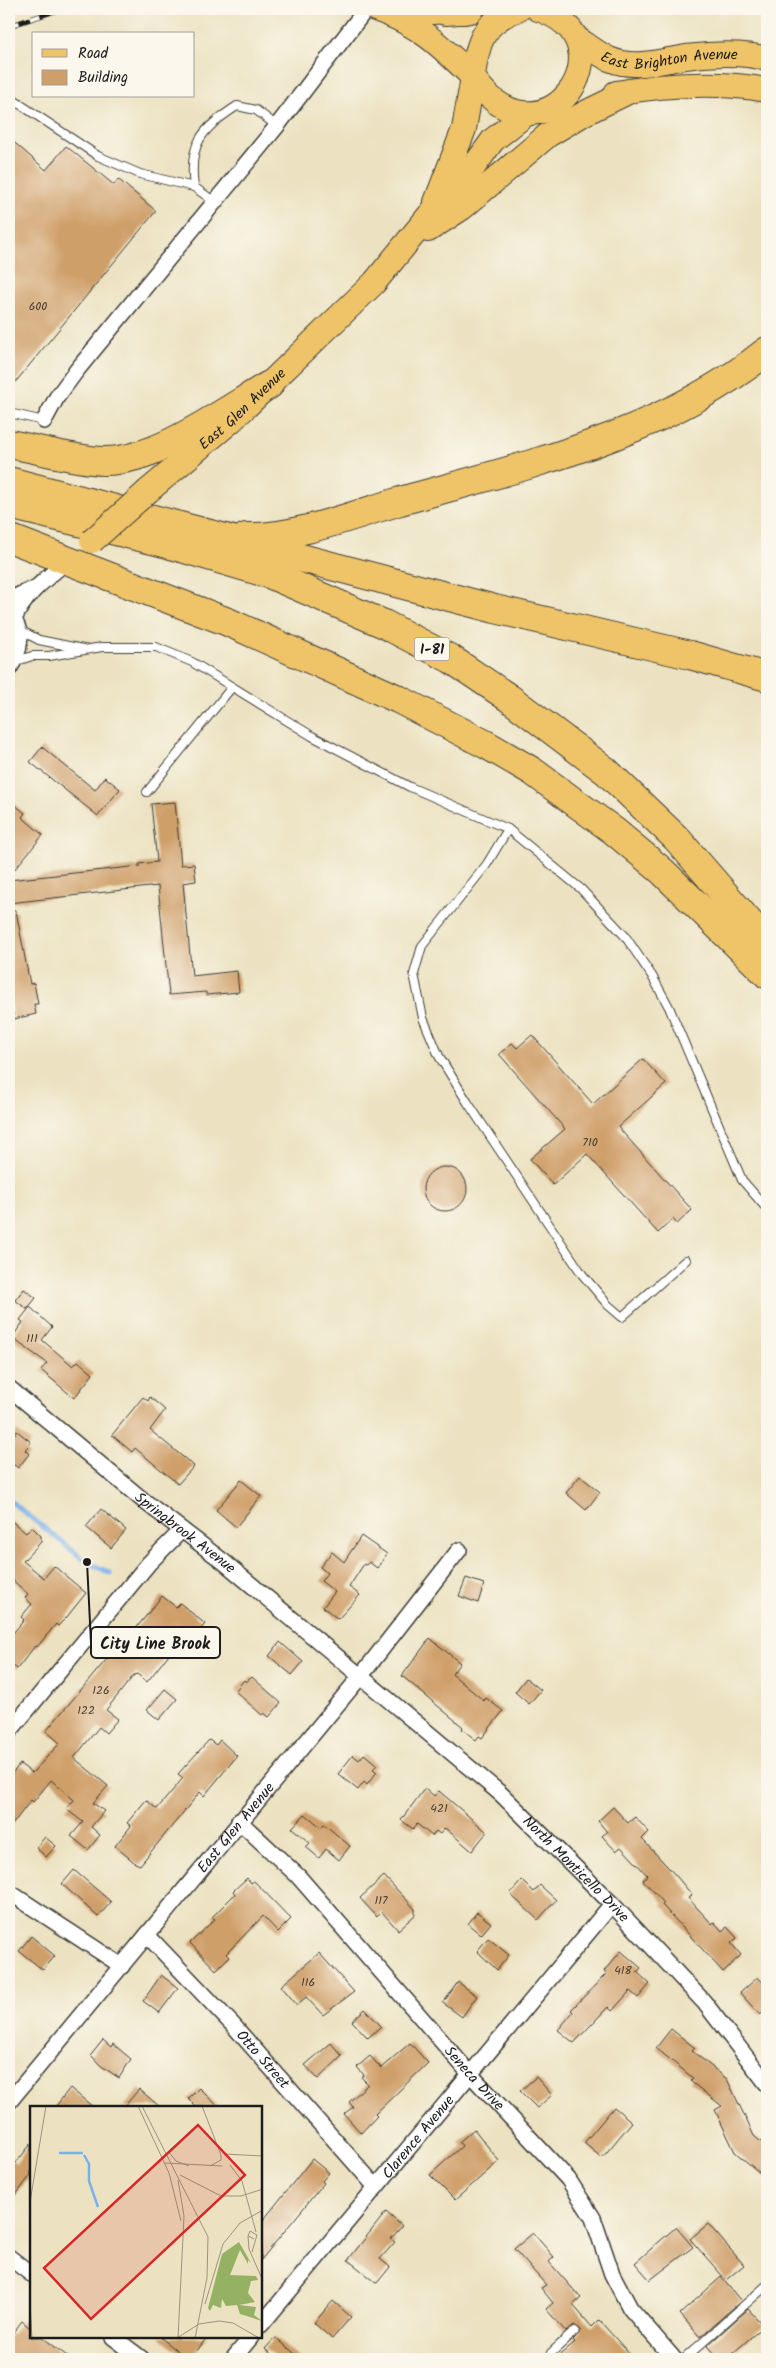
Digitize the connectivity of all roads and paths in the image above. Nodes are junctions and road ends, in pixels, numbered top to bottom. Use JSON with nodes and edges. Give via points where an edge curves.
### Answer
{"nodes":[{"id":1,"x":366,"y":9,"type":"edge"},
{"id":2,"x":538,"y":9,"type":"edge"},
{"id":3,"x":458,"y":10,"type":"edge"},
{"id":4,"x":511,"y":11,"type":"edge"},
{"id":5,"x":384,"y":12,"type":"edge"},
{"id":6,"x":576,"y":38,"type":"junction"},
{"id":7,"x":767,"y":59,"type":"edge"},
{"id":8,"x":473,"y":77,"type":"junction"},
{"id":9,"x":630,"y":90,"type":"junction"},
{"id":10,"x":767,"y":90,"type":"edge"},
{"id":11,"x":9,"y":97,"type":"edge"},
{"id":12,"x":560,"y":103,"type":"junction"},
{"id":13,"x":526,"y":114,"type":"junction"},
{"id":14,"x":277,"y":126,"type":"junction"},
{"id":15,"x":194,"y":186,"type":"junction"},
{"id":16,"x":215,"y":202,"type":"junction"},
{"id":17,"x":432,"y":212,"type":"junction"},
{"id":18,"x":410,"y":242,"type":"junction"},
{"id":19,"x":767,"y":350,"type":"edge"},
{"id":20,"x":270,"y":385,"type":"junction"},
{"id":21,"x":9,"y":413,"type":"edge"},
{"id":22,"x":44,"y":421,"type":"joint"},
{"id":23,"x":9,"y":444,"type":"edge"},
{"id":24,"x":9,"y":481,"type":"edge"},
{"id":25,"x":9,"y":505,"type":"edge"},
{"id":26,"x":219,"y":536,"type":"junction"},
{"id":27,"x":9,"y":538,"type":"edge"},
{"id":28,"x":68,"y":560,"type":"junction"},
{"id":29,"x":34,"y":588,"type":"junction"},
{"id":30,"x":9,"y":600,"type":"edge"},
{"id":31,"x":13,"y":621,"type":"edge"},
{"id":32,"x":90,"y":650,"type":"junction"},
{"id":33,"x":11,"y":666,"type":"edge"},
{"id":34,"x":767,"y":677,"type":"edge"},
{"id":35,"x":232,"y":687,"type":"junction"},
{"id":36,"x":147,"y":792,"type":"dead end"},
{"id":37,"x":508,"y":829,"type":"junction"},
{"id":38,"x":767,"y":943,"type":"edge"},
{"id":39,"x":767,"y":974,"type":"edge"},
{"id":40,"x":767,"y":1210,"type":"edge"},
{"id":41,"x":686,"y":1260,"type":"dead end"},
{"id":42,"x":9,"y":1388,"type":"edge"},
{"id":43,"x":182,"y":1530,"type":"junction"},
{"id":44,"x":459,"y":1550,"type":"dead end"},
{"id":45,"x":360,"y":1677,"type":"junction"},
{"id":46,"x":9,"y":1732,"type":"edge"},
{"id":47,"x":239,"y":1820,"type":"junction"},
{"id":48,"x":9,"y":1892,"type":"edge"},
{"id":49,"x":612,"y":1904,"type":"junction"},
{"id":50,"x":147,"y":1935,"type":"junction"},
{"id":51,"x":122,"y":1966,"type":"junction"},
{"id":52,"x":471,"y":2075,"type":"junction"},
{"id":53,"x":767,"y":2084,"type":"edge"},
{"id":54,"x":9,"y":2102,"type":"edge"},
{"id":55,"x":376,"y":2187,"type":"junction"},
{"id":56,"x":9,"y":2257,"type":"edge"},
{"id":57,"x":30,"y":2273,"type":"edge"},
{"id":58,"x":767,"y":2286,"type":"edge"},
{"id":59,"x":262,"y":2324,"type":"edge"},
{"id":60,"x":575,"y":2331,"type":"dead end"},
{"id":61,"x":114,"y":2338,"type":"edge"},
{"id":62,"x":250,"y":2338,"type":"edge"},
{"id":63,"x":142,"y":2359,"type":"edge"},
{"id":64,"x":233,"y":2359,"type":"edge"},
{"id":65,"x":548,"y":2359,"type":"edge"},
{"id":66,"x":674,"y":2359,"type":"edge"},
{"id":67,"x":684,"y":2359,"type":"edge"}],
"edges":[{"from":1,"to":14,"type":"street"},
{"from":2,"to":6,"type":"main road","via":[[567,24]]},
{"from":3,"to":4,"type":"main road"},
{"from":3,"to":5,"type":"main road"},
{"from":4,"to":8,"type":"main road","name":"East Glen Avenue","via":[[490,25],[480,38]]},
{"from":5,"to":8,"type":"main road","via":[[433,38]]},
{"from":6,"to":7,"type":"main road","name":"East Brighton Avenue","via":[[610,59],[628,64],[643,65],[697,56]]},
{"from":6,"to":12,"type":"main road","via":[[581,55],[580,73],[572,90]]},
{"from":8,"to":13,"type":"main road","via":[[490,98],[509,110]]},
{"from":8,"to":17,"type":"main road","name":"East Glen Avenue","via":[[464,128]]},
{"from":9,"to":10,"type":"main road","name":"East Brighton Avenue","via":[[691,84],[731,84]]},
{"from":9,"to":12,"type":"main road","name":"East Brighton Avenue"},
{"from":9,"to":18,"type":"main road","via":[[548,135],[462,208]]},
{"from":11,"to":15,"type":"lane","via":[[98,156],[140,174]]},
{"from":12,"to":13,"type":"main road","name":"East Brighton Avenue","via":[[544,111]]},
{"from":13,"to":17,"type":"main road","name":"East Glen Avenue","via":[[493,140],[464,180]]},
{"from":14,"to":15,"type":"lane","via":[[256,110],[237,106],[218,119],[197,142],[191,165]]},
{"from":14,"to":16,"type":"street"},
{"from":15,"to":16,"type":"lane"},
{"from":16,"to":22,"type":"street","via":[[77,370]]},
{"from":17,"to":18,"type":"main road","name":"East Glen Avenue"},
{"from":18,"to":20,"type":"main road","name":"East Glen Avenue","via":[[374,283]]},
{"from":19,"to":26,"type":"highway","via":[[692,401],[542,460],[308,528],[253,537]]},
{"from":20,"to":23,"type":"highway","via":[[181,437],[129,459],[102,461]]},
{"from":20,"to":28,"type":"main road","name":"East Glen Avenue","bridge":true},
{"from":21,"to":22,"type":"lane"},
{"from":24,"to":26,"type":"highway"},
{"from":25,"to":38,"type":"highway","number":"I-81","via":[[168,544],[269,574],[384,624],[451,659],[606,771],[677,839]]},
{"from":26,"to":34,"type":"highway"},
{"from":27,"to":28,"type":"highway"},
{"from":28,"to":29,"type":"street","name":"East Glen Avenue"},
{"from":28,"to":39,"type":"highway","via":[[178,601],[347,675],[509,758],[573,799],[662,871]]},
{"from":29,"to":30,"type":"street","name":"East Glen Avenue"},
{"from":29,"to":31,"type":"street","name":"East Glen Avenue"},
{"from":31,"to":32,"type":"lane","via":[[39,640]]},
{"from":31,"to":33,"type":"street","name":"East Glen Avenue","via":[[20,643]]},
{"from":32,"to":33,"type":"lane","via":[[32,656]]},
{"from":32,"to":35,"type":"lane","via":[[156,647],[192,662]]},
{"from":35,"to":36,"type":"lane"},
{"from":35,"to":37,"type":"lane","via":[[312,736],[401,783]]},
{"from":37,"to":40,"type":"lane","via":[[581,889],[630,944],[669,1007],[742,1180]]},
{"from":37,"to":41,"type":"lane","via":[[487,864],[422,946],[414,974],[423,1018],[440,1056],[468,1103],[582,1274],[608,1305],[622,1317]]},
{"from":42,"to":43,"type":"street","name":"Springbrook Avenue"},
{"from":43,"to":45,"type":"street","name":"Springbrook Avenue"},
{"from":43,"to":46,"type":"street","via":[[149,1563]]},
{"from":44,"to":45,"type":"street","name":"East Glen Avenue"},
{"from":45,"to":47,"type":"street","name":"East Glen Avenue"},
{"from":45,"to":49,"type":"street","name":"North Monticello Drive","via":[[501,1794]]},
{"from":47,"to":50,"type":"street","name":"East Glen Avenue"},
{"from":47,"to":52,"type":"street","name":"Seneca Drive","via":[[298,1876]]},
{"from":48,"to":51,"type":"street"},
{"from":49,"to":52,"type":"street","name":"Clarence Avenue"},
{"from":49,"to":53,"type":"street","name":"North Monticello Drive","via":[[704,2002]]},
{"from":50,"to":51,"type":"street","name":"East Glen Avenue"},
{"from":50,"to":55,"type":"street","name":"Otto Street","via":[[233,2025]]},
{"from":51,"to":54,"type":"street","name":"East Glen Avenue"},
{"from":52,"to":55,"type":"street","name":"Clarence Avenue"},
{"from":52,"to":66,"type":"street","name":"Seneca Drive","via":[[568,2179],[593,2218],[612,2274],[630,2308]]},
{"from":55,"to":59,"type":"street","name":"Clarence Avenue"},
{"from":56,"to":57,"type":"street"},
{"from":58,"to":67,"type":"lane"},
{"from":60,"to":65,"type":"lane"},
{"from":61,"to":63,"type":"street"},
{"from":62,"to":64,"type":"street"}]}
